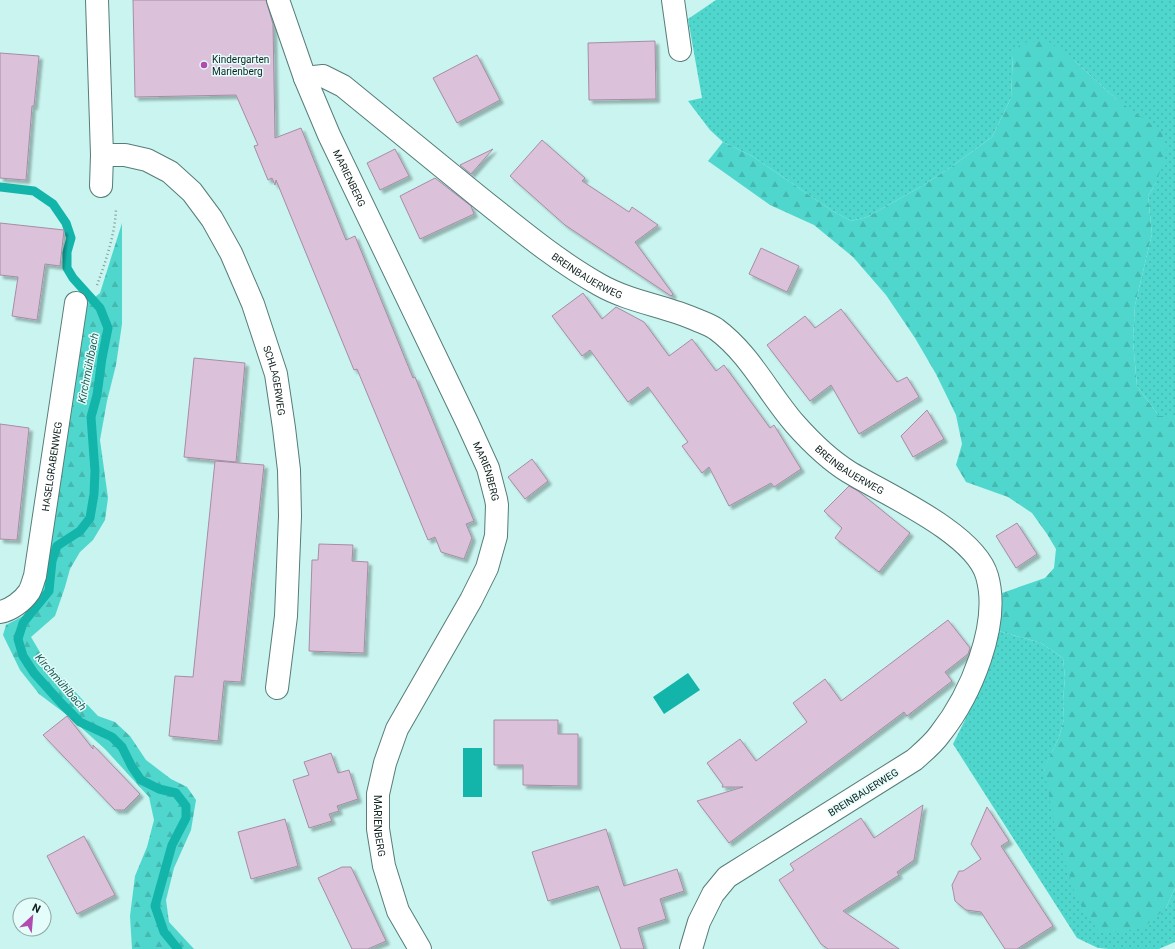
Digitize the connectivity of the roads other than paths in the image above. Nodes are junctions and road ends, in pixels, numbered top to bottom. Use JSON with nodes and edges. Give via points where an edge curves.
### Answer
{"nodes":[{"id":1,"x":97,"y":0,"type":"edge"},
{"id":2,"x":278,"y":0,"type":"edge"},
{"id":3,"x":673,"y":0,"type":"edge"},
{"id":4,"x":680,"y":50,"type":"dead end"},
{"id":5,"x":305,"y":78,"type":"junction"},
{"id":6,"x":102,"y":155,"type":"junction"},
{"id":7,"x":101,"y":186,"type":"road end"},
{"id":8,"x":76,"y":304,"type":"dead end"},
{"id":9,"x":0,"y":612,"type":"edge"},
{"id":10,"x":277,"y":688,"type":"dead end"},
{"id":11,"x":420,"y":949,"type":"edge"},
{"id":12,"x":691,"y":949,"type":"edge"}],
"edges":[{"from":1,"to":6,"type":"street"},
{"from":2,"to":5,"type":"street","name":"MARIENBERG"},
{"from":3,"to":4,"type":"street"},
{"from":5,"to":11,"type":"street","name":"MARIENBERG","via":[[329,135],[488,468],[497,505],[496,536],[487,568],[397,729],[384,763],[378,794],[378,830],[384,866],[398,911]]},
{"from":5,"to":12,"type":"street","name":"BREINBAUERWEG","via":[[323,76],[343,86],[516,226],[583,274],[636,300],[682,313],[714,327],[735,344],[794,423],[820,451],[849,472],[897,498],[950,532],[975,554],[987,574],[991,603],[986,639],[975,675],[957,710],[939,736],[914,760],[727,877],[713,894],[699,922]]},
{"from":6,"to":7,"type":"street"},
{"from":6,"to":10,"type":"street","name":"SCHLAGERWEG","via":[[125,155],[147,160],[170,172],[192,192],[212,219],[231,253],[253,304],[276,374],[289,470],[290,516],[286,616]]},
{"from":8,"to":9,"type":"street","name":"HASELGRABENWEG","via":[[35,576],[30,591],[19,603]]}]}
